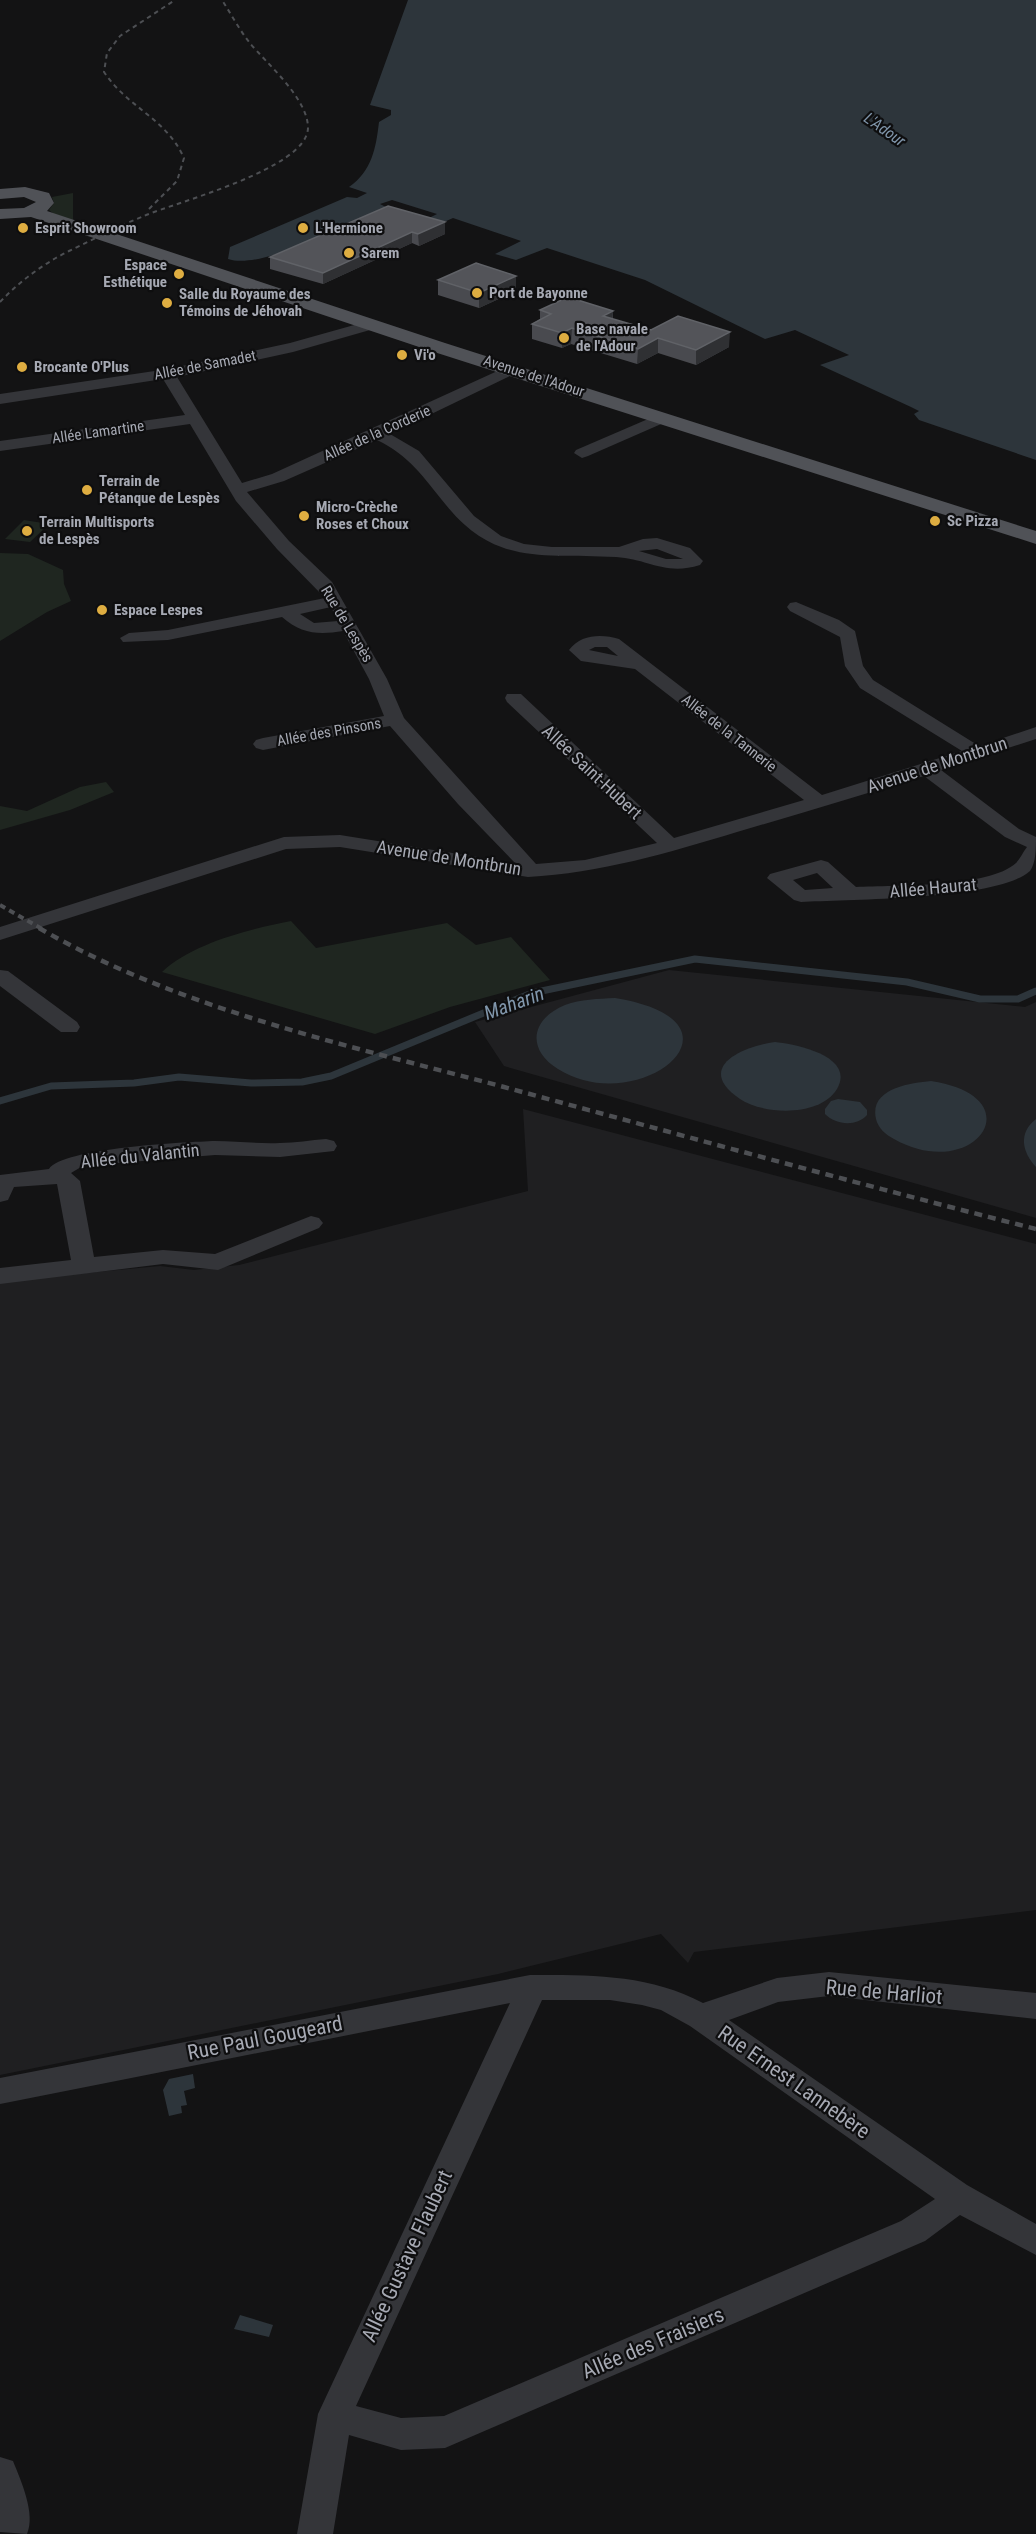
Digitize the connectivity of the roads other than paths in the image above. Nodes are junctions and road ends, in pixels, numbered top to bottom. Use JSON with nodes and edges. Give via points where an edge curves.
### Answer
{"nodes":[{"id":1,"x":0,"y":194,"type":"edge"},
{"id":2,"x":33,"y":212,"type":"junction"},
{"id":3,"x":0,"y":214,"type":"edge"},
{"id":4,"x":372,"y":325,"type":"junction"},
{"id":5,"x":513,"y":369,"type":"junction"},
{"id":6,"x":168,"y":374,"type":"junction"},
{"id":7,"x":0,"y":399,"type":"edge"},
{"id":8,"x":196,"y":418,"type":"junction"},
{"id":9,"x":662,"y":418,"type":"junction"},
{"id":10,"x":377,"y":434,"type":"junction"},
{"id":11,"x":0,"y":446,"type":"edge"},
{"id":12,"x":582,"y":453,"type":"dead end"},
{"id":13,"x":237,"y":488,"type":"junction"},
{"id":14,"x":1036,"y":538,"type":"edge"},
{"id":15,"x":621,"y":552,"type":"dead end"},
{"id":16,"x":336,"y":602,"type":"junction"},
{"id":17,"x":796,"y":607,"type":"dead end"},
{"id":18,"x":286,"y":611,"type":"junction"},
{"id":19,"x":349,"y":624,"type":"junction"},
{"id":20,"x":129,"y":638,"type":"dead end"},
{"id":21,"x":640,"y":664,"type":"dead end"},
{"id":22,"x":514,"y":699,"type":"dead end"},
{"id":23,"x":395,"y":720,"type":"junction"},
{"id":24,"x":1036,"y":733,"type":"edge"},
{"id":25,"x":263,"y":744,"type":"dead end"},
{"id":26,"x":978,"y":753,"type":"junction"},
{"id":27,"x":926,"y":768,"type":"junction"},
{"id":28,"x":819,"y":802,"type":"junction"},
{"id":29,"x":670,"y":846,"type":"junction"},
{"id":30,"x":1036,"y":846,"type":"edge"},
{"id":31,"x":528,"y":870,"type":"junction"},
{"id":32,"x":852,"y":894,"type":"dead end"},
{"id":33,"x":0,"y":934,"type":"edge"},
{"id":34,"x":0,"y":976,"type":"edge"},
{"id":35,"x":69,"y":1027,"type":"dead end"},
{"id":36,"x":326,"y":1146,"type":"dead end"},
{"id":37,"x":58,"y":1175,"type":"junction"},
{"id":38,"x":0,"y":1195,"type":"edge"},
{"id":39,"x":311,"y":1222,"type":"dead end"},
{"id":40,"x":84,"y":1266,"type":"junction"},
{"id":41,"x":0,"y":1276,"type":"edge"},
{"id":42,"x":530,"y":1987,"type":"junction"},
{"id":43,"x":1036,"y":2006,"type":"edge"},
{"id":44,"x":700,"y":2017,"type":"junction"},
{"id":45,"x":0,"y":2091,"type":"edge"},
{"id":46,"x":956,"y":2195,"type":"junction"},
{"id":47,"x":1036,"y":2241,"type":"edge"},
{"id":48,"x":335,"y":2414,"type":"junction"},
{"id":49,"x":0,"y":2473,"type":"edge"},
{"id":50,"x":14,"y":2523,"type":"dead end"},
{"id":51,"x":315,"y":2534,"type":"edge"}],
"edges":[{"from":1,"to":2,"type":"main road","via":[[39,195],[45,203]]},
{"from":2,"to":3,"type":"main road"},
{"from":2,"to":4,"type":"main road","name":"Avenue de l'Adour"},
{"from":4,"to":5,"type":"main road","name":"Avenue de l'Adour"},
{"from":4,"to":6,"type":"street","name":"Allée de Samadet"},
{"from":5,"to":9,"type":"main road","name":"Avenue de l'Adour"},
{"from":5,"to":10,"type":"street","name":"Allée de la Corderie"},
{"from":6,"to":7,"type":"street","name":"Allée de Samadet"},
{"from":6,"to":8,"type":"street","name":"Rue de Lespès"},
{"from":8,"to":11,"type":"street","name":"Allée Lamartine"},
{"from":8,"to":13,"type":"street","name":"Rue de Lespès"},
{"from":9,"to":12,"type":"street"},
{"from":9,"to":14,"type":"main road","name":"Avenue de l'Adour"},
{"from":10,"to":13,"type":"street","name":"Allée de la Corderie","via":[[256,485]]},
{"from":10,"to":15,"type":"street","via":[[411,453],[489,538],[539,552]]},
{"from":13,"to":16,"type":"street","name":"Rue de Lespès","via":[[282,545],[326,586]]},
{"from":16,"to":18,"type":"street"},
{"from":16,"to":19,"type":"street","name":"Rue de Lespès"},
{"from":17,"to":26,"type":"street","via":[[849,635],[850,656],[858,677],[866,684]]},
{"from":18,"to":19,"type":"street","via":[[303,627]]},
{"from":18,"to":20,"type":"street","via":[[168,635]]},
{"from":19,"to":23,"type":"street","name":"Rue de Lespès"},
{"from":21,"to":28,"type":"street","name":"Allée de la Tannerie"},
{"from":22,"to":29,"type":"street","name":"Allée Saint-Hubert"},
{"from":23,"to":25,"type":"street","name":"Allée des Pinsons"},
{"from":23,"to":31,"type":"street","name":"Rue de Lespès","via":[[526,863]]},
{"from":24,"to":26,"type":"street","name":"Avenue de Montbrun"},
{"from":26,"to":27,"type":"street","name":"Avenue de Montbrun"},
{"from":27,"to":28,"type":"street","name":"Avenue de Montbrun"},
{"from":27,"to":30,"type":"street","name":"Allée Haurat","via":[[1012,833]]},
{"from":28,"to":29,"type":"street","name":"Avenue de Montbrun"},
{"from":29,"to":31,"type":"street","name":"Avenue de Montbrun","via":[[570,867]]},
{"from":30,"to":32,"type":"street","name":"Allée Haurat","via":[[1023,867],[974,886]]},
{"from":31,"to":33,"type":"street","name":"Avenue de Montbrun","via":[[340,841],[284,843]]},
{"from":34,"to":35,"type":"street"},
{"from":36,"to":37,"type":"street","name":"Allée du Valantin","via":[[280,1150],[215,1148],[106,1157],[76,1161],[62,1167]]},
{"from":37,"to":38,"type":"street","via":[[5,1181]]},
{"from":37,"to":40,"type":"street","name":"Allée du Valantin","via":[[68,1181]]},
{"from":39,"to":40,"type":"street","via":[[218,1262],[163,1257]]},
{"from":40,"to":41,"type":"street"},
{"from":42,"to":44,"type":"street","name":"Rue Ernest Lannebère","via":[[631,1991],[669,2000]]},
{"from":42,"to":45,"type":"street","name":"Rue Paul Gougeard"},
{"from":42,"to":48,"type":"street","name":"Allée Gustave Flaubert"},
{"from":43,"to":44,"type":"street","name":"Rue de Harliot","via":[[829,1984],[777,1990]]},
{"from":44,"to":46,"type":"street","name":"Rue Ernest Lannebère"},
{"from":46,"to":47,"type":"street","name":"Rue Ernest Lannebère"},
{"from":46,"to":48,"type":"street","name":"Allée des Fraisiers","via":[[946,2209],[913,2231],[445,2432],[401,2434]]},
{"from":48,"to":51,"type":"street","name":"Allée Gustave Flaubert"},
{"from":49,"to":50,"type":"street"}]}
